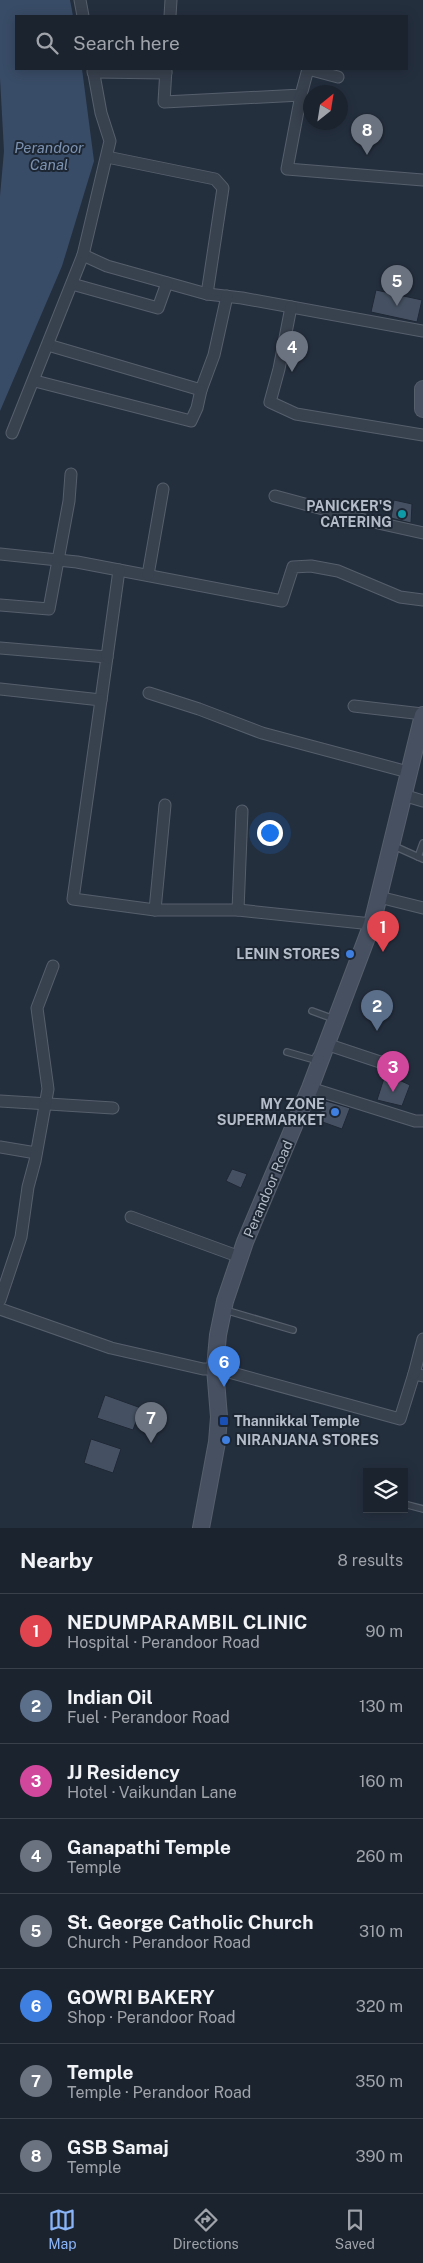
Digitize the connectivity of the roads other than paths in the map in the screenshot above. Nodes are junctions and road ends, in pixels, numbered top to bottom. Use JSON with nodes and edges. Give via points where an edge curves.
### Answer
{"nodes":[{"id":1,"x":80,"y":0,"type":"edge"},
{"id":2,"x":171,"y":0,"type":"edge"},
{"id":3,"x":83,"y":15,"type":"edge"},
{"id":4,"x":170,"y":15,"type":"edge"},
{"id":5,"x":93,"y":70,"type":"edge"},
{"id":6,"x":308,"y":70,"type":"edge"},
{"id":7,"x":312,"y":70,"type":"edge"},
{"id":8,"x":166,"y":71,"type":"edge"},
{"id":9,"x":338,"y":77,"type":"dead end"},
{"id":10,"x":301,"y":95,"type":"junction"},
{"id":11,"x":107,"y":156,"type":"junction"},
{"id":12,"x":423,"y":180,"type":"edge"},
{"id":13,"x":83,"y":255,"type":"junction"},
{"id":14,"x":167,"y":283,"type":"junction"},
{"id":15,"x":72,"y":284,"type":"junction"},
{"id":16,"x":207,"y":294,"type":"junction"},
{"id":17,"x":227,"y":296,"type":"junction"},
{"id":18,"x":291,"y":308,"type":"junction"},
{"id":19,"x":423,"y":331,"type":"edge"},
{"id":20,"x":48,"y":345,"type":"junction"},
{"id":21,"x":35,"y":380,"type":"junction"},
{"id":22,"x":423,"y":389,"type":"edge"},
{"id":23,"x":201,"y":390,"type":"junction"},
{"id":24,"x":423,"y":399,"type":"edge"},
{"id":25,"x":423,"y":409,"type":"edge"},
{"id":26,"x":12,"y":433,"type":"dead end"},
{"id":27,"x":423,"y":435,"type":"edge"},
{"id":28,"x":71,"y":474,"type":"dead end"},
{"id":29,"x":163,"y":489,"type":"dead end"},
{"id":30,"x":275,"y":496,"type":"dead end"},
{"id":31,"x":423,"y":533,"type":"edge"},
{"id":32,"x":0,"y":554,"type":"edge"},
{"id":33,"x":59,"y":561,"type":"junction"},
{"id":34,"x":119,"y":570,"type":"junction"},
{"id":35,"x":148,"y":575,"type":"junction"},
{"id":36,"x":423,"y":600,"type":"edge"},
{"id":37,"x":0,"y":605,"type":"edge"},
{"id":38,"x":0,"y":648,"type":"edge"},
{"id":39,"x":106,"y":657,"type":"junction"},
{"id":40,"x":0,"y":689,"type":"edge"},
{"id":41,"x":148,"y":693,"type":"dead end"},
{"id":42,"x":101,"y":700,"type":"junction"},
{"id":43,"x":354,"y":706,"type":"dead end"},
{"id":44,"x":423,"y":714,"type":"edge"},
{"id":45,"x":408,"y":772,"type":"junction"},
{"id":46,"x":403,"y":795,"type":"junction"},
{"id":47,"x":423,"y":801,"type":"edge"},
{"id":48,"x":165,"y":805,"type":"dead end"},
{"id":49,"x":242,"y":811,"type":"dead end"},
{"id":50,"x":423,"y":843,"type":"edge"},
{"id":51,"x":392,"y":845,"type":"junction"},
{"id":52,"x":420,"y":858,"type":"edge"},
{"id":53,"x":379,"y":897,"type":"junction"},
{"id":54,"x":423,"y":908,"type":"edge"},
{"id":55,"x":155,"y":910,"type":"junction"},
{"id":56,"x":238,"y":910,"type":"junction"},
{"id":57,"x":372,"y":924,"type":"junction"},
{"id":58,"x":53,"y":966,"type":"dead end"},
{"id":59,"x":312,"y":1011,"type":"dead end"},
{"id":60,"x":336,"y":1020,"type":"junction"},
{"id":61,"x":326,"y":1044,"type":"junction"},
{"id":62,"x":286,"y":1052,"type":"dead end"},
{"id":63,"x":392,"y":1066,"type":"dead end"},
{"id":64,"x":310,"y":1088,"type":"junction"},
{"id":65,"x":0,"y":1101,"type":"edge"},
{"id":66,"x":45,"y":1104,"type":"junction"},
{"id":67,"x":113,"y":1108,"type":"dead end"},
{"id":68,"x":423,"y":1121,"type":"edge"},
{"id":69,"x":0,"y":1147,"type":"edge"},
{"id":70,"x":36,"y":1154,"type":"junction"},
{"id":71,"x":131,"y":1217,"type":"dead end"},
{"id":72,"x":240,"y":1257,"type":"junction"},
{"id":73,"x":0,"y":1300,"type":"edge"},
{"id":74,"x":0,"y":1309,"type":"edge"},
{"id":75,"x":223,"y":1309,"type":"junction"},
{"id":76,"x":292,"y":1330,"type":"dead end"},
{"id":77,"x":423,"y":1339,"type":"edge"},
{"id":78,"x":215,"y":1368,"type":"junction"},
{"id":79,"x":419,"y":1375,"type":"edge"},
{"id":80,"x":408,"y":1505,"type":"edge"},
{"id":81,"x":423,"y":1509,"type":"edge"},
{"id":82,"x":201,"y":1528,"type":"edge"}],
"edges":[{"from":1,"to":3,"type":"street"},
{"from":2,"to":4,"type":"street"},
{"from":5,"to":8,"type":"street"},
{"from":5,"to":11,"type":"street","via":[[110,141]]},
{"from":6,"to":10,"type":"street"},
{"from":7,"to":9,"type":"street"},
{"from":8,"to":10,"type":"street","via":[[164,102]]},
{"from":10,"to":12,"type":"street","via":[[286,169]]},
{"from":11,"to":13,"type":"street"},
{"from":11,"to":16,"type":"street","via":[[215,179],[222,188]]},
{"from":13,"to":14,"type":"street","via":[[107,266]]},
{"from":13,"to":15,"type":"street"},
{"from":14,"to":15,"type":"street","via":[[158,308]]},
{"from":14,"to":16,"type":"street"},
{"from":15,"to":20,"type":"street"},
{"from":16,"to":17,"type":"street"},
{"from":17,"to":18,"type":"street"},
{"from":17,"to":23,"type":"street","via":[[214,355]]},
{"from":18,"to":19,"type":"street"},
{"from":18,"to":27,"type":"street","via":[[270,402],[296,414]]},
{"from":20,"to":21,"type":"street"},
{"from":20,"to":23,"type":"street"},
{"from":21,"to":23,"type":"street","via":[[191,421]]},
{"from":21,"to":26,"type":"street"},
{"from":22,"to":24,"type":"main road"},
{"from":24,"to":25,"type":"main road"},
{"from":28,"to":33,"type":"street"},
{"from":29,"to":35,"type":"street"},
{"from":30,"to":31,"type":"street"},
{"from":32,"to":33,"type":"street"},
{"from":33,"to":34,"type":"street"},
{"from":33,"to":37,"type":"street","via":[[49,609]]},
{"from":34,"to":35,"type":"street"},
{"from":34,"to":39,"type":"street"},
{"from":35,"to":36,"type":"street","via":[[282,601],[292,567],[311,566],[338,571],[400,597]]},
{"from":38,"to":39,"type":"street"},
{"from":39,"to":42,"type":"street"},
{"from":40,"to":42,"type":"street"},
{"from":41,"to":45,"type":"street","via":[[262,733]]},
{"from":42,"to":55,"type":"street","via":[[74,899]]},
{"from":43,"to":44,"type":"street"},
{"from":44,"to":45,"type":"main road","name":"Perandoor Road"},
{"from":45,"to":46,"type":"main road","name":"Perandoor Road"},
{"from":46,"to":47,"type":"street"},
{"from":46,"to":51,"type":"main road","name":"Perandoor Road"},
{"from":48,"to":55,"type":"street"},
{"from":49,"to":56,"type":"street"},
{"from":50,"to":52,"type":"lane"},
{"from":51,"to":52,"type":"lane"},
{"from":51,"to":53,"type":"main road","name":"Perandoor Road"},
{"from":53,"to":54,"type":"street"},
{"from":53,"to":57,"type":"main road","name":"Perandoor Road"},
{"from":55,"to":56,"type":"street"},
{"from":56,"to":57,"type":"street"},
{"from":57,"to":60,"type":"main road","name":"Perandoor Road"},
{"from":58,"to":66,"type":"street","via":[[37,1008],[48,1089]]},
{"from":59,"to":60,"type":"lane"},
{"from":60,"to":61,"type":"main road","name":"Perandoor Road"},
{"from":61,"to":62,"type":"lane","via":[[321,1043],[315,1060]]},
{"from":61,"to":63,"type":"street"},
{"from":61,"to":64,"type":"main road","name":"Perandoor Road"},
{"from":64,"to":68,"type":"street"},
{"from":64,"to":72,"type":"main road","name":"Perandoor Road"},
{"from":65,"to":66,"type":"street"},
{"from":66,"to":67,"type":"street"},
{"from":66,"to":70,"type":"street"},
{"from":69,"to":70,"type":"street"},
{"from":70,"to":73,"type":"street","via":[[20,1237]]},
{"from":71,"to":72,"type":"street"},
{"from":72,"to":75,"type":"main road","name":"Perandoor Road"},
{"from":74,"to":78,"type":"street","via":[[111,1348],[203,1369]]},
{"from":75,"to":76,"type":"lane"},
{"from":75,"to":78,"type":"main road","name":"Perandoor Road"},
{"from":77,"to":79,"type":"street"},
{"from":78,"to":79,"type":"street","via":[[400,1419]]},
{"from":78,"to":82,"type":"main road","name":"Perandoor Road","via":[[219,1417],[211,1483]]},
{"from":80,"to":81,"type":"lane"}]}
